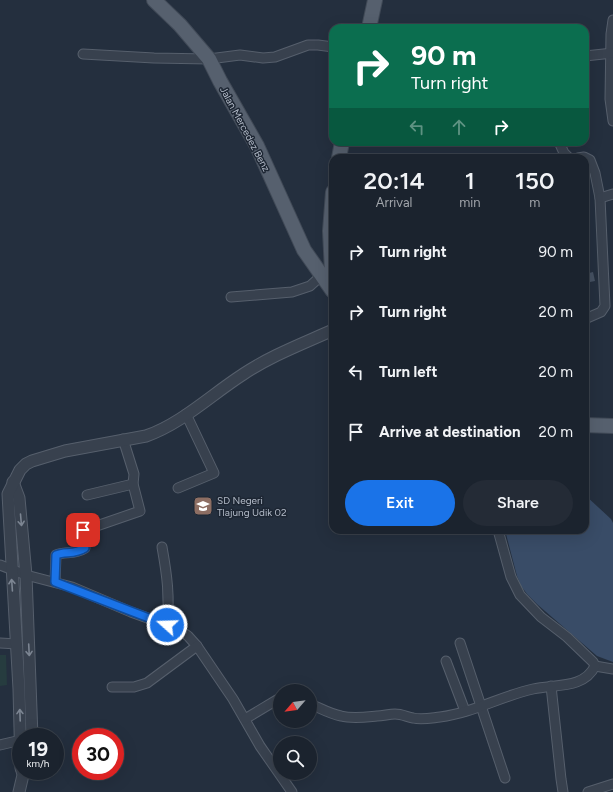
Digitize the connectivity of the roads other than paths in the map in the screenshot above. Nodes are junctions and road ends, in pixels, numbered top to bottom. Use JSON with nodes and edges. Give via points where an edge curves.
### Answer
{"nodes":[{"id":1,"x":154,"y":0,"type":"edge"},
{"id":2,"x":375,"y":0,"type":"edge"},
{"id":3,"x":613,"y":20,"type":"edge"},
{"id":4,"x":370,"y":24,"type":"edge"},
{"id":5,"x":329,"y":46,"type":"edge"},
{"id":6,"x":611,"y":53,"type":"edge"},
{"id":7,"x":83,"y":54,"type":"dead end"},
{"id":8,"x":589,"y":56,"type":"edge"},
{"id":9,"x":209,"y":59,"type":"junction"},
{"id":10,"x":613,"y":121,"type":"edge"},
{"id":11,"x":589,"y":160,"type":"edge"},
{"id":12,"x":613,"y":194,"type":"edge"},
{"id":13,"x":600,"y":198,"type":"junction"},
{"id":14,"x":321,"y":276,"type":"junction"},
{"id":15,"x":329,"y":287,"type":"edge"},
{"id":16,"x":231,"y":297,"type":"dead end"},
{"id":17,"x":589,"y":317,"type":"edge"},
{"id":18,"x":329,"y":332,"type":"edge"},
{"id":19,"x":186,"y":414,"type":"junction"},
{"id":20,"x":589,"y":425,"type":"edge"},
{"id":21,"x":613,"y":426,"type":"edge"},
{"id":22,"x":123,"y":439,"type":"junction"},
{"id":23,"x":13,"y":482,"type":"junction"},
{"id":24,"x":133,"y":484,"type":"junction"},
{"id":25,"x":178,"y":488,"type":"dead end"},
{"id":26,"x":87,"y":495,"type":"dead end"},
{"id":27,"x":499,"y":534,"type":"edge"},
{"id":28,"x":162,"y":547,"type":"dead end"},
{"id":29,"x":0,"y":565,"type":"edge"},
{"id":30,"x":11,"y":569,"type":"junction"},
{"id":31,"x":26,"y":575,"type":"junction"},
{"id":32,"x":55,"y":582,"type":"junction"},
{"id":33,"x":167,"y":625,"type":"junction"},
{"id":34,"x":0,"y":643,"type":"edge"},
{"id":35,"x":460,"y":643,"type":"dead end"},
{"id":36,"x":17,"y":644,"type":"junction"},
{"id":37,"x":197,"y":646,"type":"junction"},
{"id":38,"x":446,"y":661,"type":"dead end"},
{"id":39,"x":595,"y":666,"type":"junction"},
{"id":40,"x":613,"y":669,"type":"edge"},
{"id":41,"x":112,"y":686,"type":"dead end"},
{"id":42,"x":551,"y":686,"type":"junction"},
{"id":43,"x":273,"y":702,"type":"edge"},
{"id":44,"x":317,"y":707,"type":"edge"},
{"id":45,"x":482,"y":707,"type":"junction"},
{"id":46,"x":465,"y":711,"type":"junction"},
{"id":47,"x":245,"y":719,"type":"junction"},
{"id":48,"x":20,"y":728,"type":"edge"},
{"id":49,"x":32,"y":728,"type":"edge"},
{"id":50,"x":12,"y":742,"type":"edge"},
{"id":51,"x":0,"y":745,"type":"edge"},
{"id":52,"x":506,"y":778,"type":"dead end"},
{"id":53,"x":21,"y":780,"type":"edge"},
{"id":54,"x":613,"y":784,"type":"edge"},
{"id":55,"x":19,"y":792,"type":"edge"},
{"id":56,"x":292,"y":792,"type":"edge"},
{"id":57,"x":563,"y":792,"type":"edge"},
{"id":58,"x":588,"y":792,"type":"edge"}],
"edges":[{"from":1,"to":9,"type":"main road","name":"Jalan Mercedez Benz"},
{"from":2,"to":4,"type":"main road"},
{"from":3,"to":6,"type":"street"},
{"from":5,"to":9,"type":"street","via":[[308,45],[275,57],[240,55]]},
{"from":6,"to":8,"type":"street"},
{"from":6,"to":10,"type":"street","via":[[610,99]]},
{"from":7,"to":9,"type":"street"},
{"from":9,"to":14,"type":"main road","name":"Jalan Mercedez Benz","via":[[256,146],[304,250]]},
{"from":11,"to":13,"type":"street","via":[[595,173]]},
{"from":12,"to":13,"type":"street"},
{"from":13,"to":17,"type":"street","via":[[605,306],[601,312]]},
{"from":14,"to":15,"type":"main road","name":"Jalan Mercedez Benz"},
{"from":14,"to":16,"type":"street","via":[[310,286],[292,292]]},
{"from":18,"to":19,"type":"street","via":[[243,374]]},
{"from":19,"to":22,"type":"street","via":[[146,436]]},
{"from":19,"to":25,"type":"street","via":[[215,472]]},
{"from":20,"to":21,"type":"main road"},
{"from":22,"to":23,"type":"street","via":[[32,461],[20,470]]},
{"from":22,"to":24,"type":"street","via":[[134,474]]},
{"from":23,"to":30,"type":"street","via":[[8,494]]},
{"from":23,"to":31,"type":"street","one_way":true,"via":[[19,498]]},
{"from":24,"to":26,"type":"street"},
{"from":24,"to":32,"type":"street","via":[[140,511],[82,531],[85,548],[73,553],[56,555]]},
{"from":27,"to":39,"type":"street","via":[[511,577],[520,595],[544,620],[584,652]]},
{"from":28,"to":33,"type":"street","via":[[169,604]]},
{"from":29,"to":30,"type":"street"},
{"from":30,"to":31,"type":"street"},
{"from":36,"to":30,"type":"street","one_way":true},
{"from":31,"to":32,"type":"street"},
{"from":31,"to":49,"type":"street","one_way":true},
{"from":32,"to":33,"type":"street"},
{"from":33,"to":37,"type":"street","via":[[178,629]]},
{"from":34,"to":36,"type":"street"},
{"from":35,"to":45,"type":"street"},
{"from":48,"to":36,"type":"street","one_way":true},
{"from":37,"to":41,"type":"street","via":[[147,683],[134,687]]},
{"from":37,"to":47,"type":"street"},
{"from":38,"to":46,"type":"street"},
{"from":39,"to":40,"type":"street"},
{"from":39,"to":42,"type":"street","via":[[582,680]]},
{"from":42,"to":45,"type":"street","via":[[521,692]]},
{"from":42,"to":57,"type":"street"},
{"from":43,"to":47,"type":"street"},
{"from":44,"to":46,"type":"street","via":[[342,717],[355,718],[394,713],[414,718],[429,718]]},
{"from":45,"to":46,"type":"street"},
{"from":45,"to":52,"type":"street"},
{"from":47,"to":56,"type":"street"},
{"from":50,"to":51,"type":"street"},
{"from":53,"to":55,"type":"street"},
{"from":54,"to":58,"type":"street"}]}
